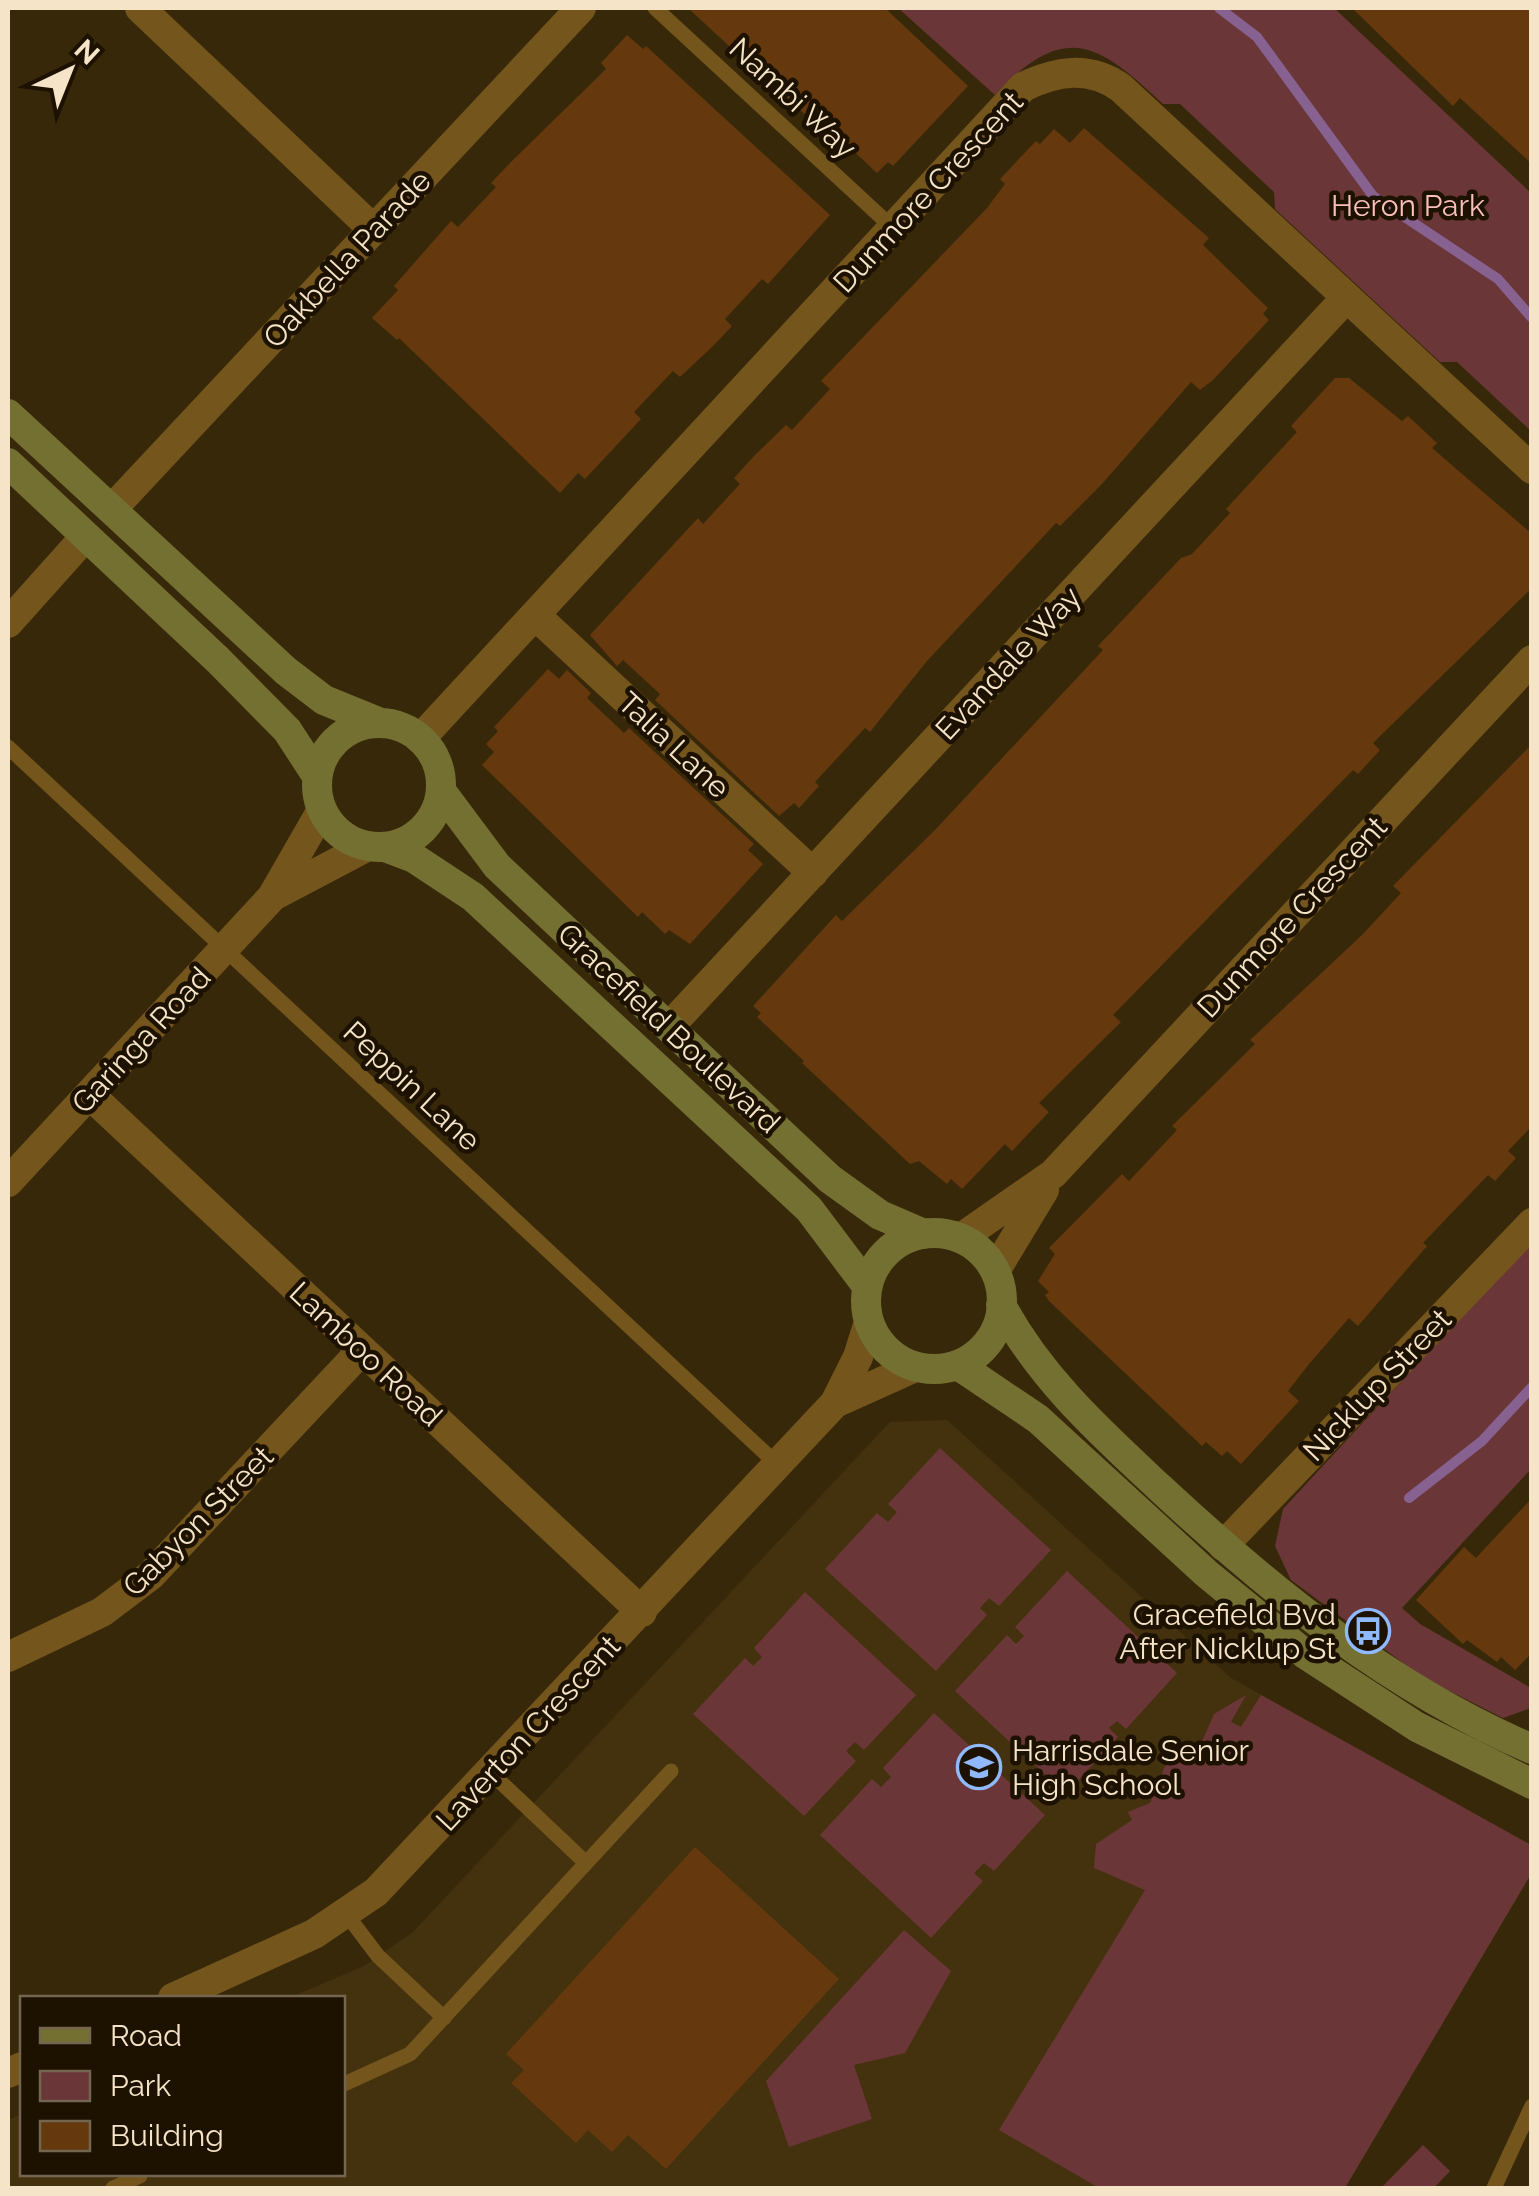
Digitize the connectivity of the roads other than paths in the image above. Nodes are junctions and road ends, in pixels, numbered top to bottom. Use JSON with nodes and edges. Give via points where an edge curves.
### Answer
{"nodes":[{"id":1,"x":140,"y":8,"type":"edge"},
{"id":2,"x":581,"y":8,"type":"edge"},
{"id":3,"x":655,"y":8,"type":"edge"},
{"id":4,"x":893,"y":228,"type":"junction"},
{"id":5,"x":374,"y":230,"type":"junction"},
{"id":6,"x":1346,"y":298,"type":"junction"},
{"id":7,"x":8,"y":414,"type":"edge"},
{"id":8,"x":8,"y":463,"type":"edge"},
{"id":9,"x":1532,"y":470,"type":"edge"},
{"id":10,"x":112,"y":509,"type":"junction"},
{"id":11,"x":85,"y":537,"type":"junction"},
{"id":12,"x":536,"y":616,"type":"junction"},
{"id":13,"x":8,"y":623,"type":"edge"},
{"id":14,"x":244,"y":632,"type":"junction"},
{"id":15,"x":218,"y":660,"type":"junction"},
{"id":16,"x":1530,"y":664,"type":"edge"},
{"id":17,"x":378,"y":722,"type":"junction"},
{"id":18,"x":420,"y":739,"type":"junction"},
{"id":19,"x":8,"y":747,"type":"edge"},
{"id":20,"x":317,"y":776,"type":"junction"},
{"id":21,"x":441,"y":791,"type":"junction"},
{"id":22,"x":322,"y":810,"type":"junction"},
{"id":23,"x":377,"y":846,"type":"junction"},
{"id":24,"x":813,"y":874,"type":"junction"},
{"id":25,"x":272,"y":896,"type":"junction"},
{"id":26,"x":224,"y":950,"type":"junction"},
{"id":27,"x":669,"y":1028,"type":"junction"},
{"id":28,"x":90,"y":1096,"type":"junction"},
{"id":29,"x":1053,"y":1174,"type":"junction"},
{"id":30,"x":8,"y":1182,"type":"edge"},
{"id":31,"x":1532,"y":1223,"type":"edge"},
{"id":32,"x":924,"y":1234,"type":"junction"},
{"id":33,"x":961,"y":1238,"type":"junction"},
{"id":34,"x":995,"y":1271,"type":"junction"},
{"id":35,"x":867,"y":1286,"type":"junction"},
{"id":36,"x":1002,"y":1305,"type":"junction"},
{"id":37,"x":868,"y":1322,"type":"junction"},
{"id":38,"x":362,"y":1350,"type":"junction"},
{"id":39,"x":958,"y":1365,"type":"junction"},
{"id":40,"x":915,"y":1367,"type":"junction"},
{"id":41,"x":834,"y":1404,"type":"junction"},
{"id":42,"x":778,"y":1466,"type":"junction"},
{"id":43,"x":1223,"y":1546,"type":"junction"},
{"id":44,"x":642,"y":1612,"type":"junction"},
{"id":45,"x":8,"y":1656,"type":"edge"},
{"id":46,"x":1532,"y":1748,"type":"edge"},
{"id":47,"x":671,"y":1770,"type":"dead end"},
{"id":48,"x":491,"y":1774,"type":"junction"},
{"id":49,"x":1532,"y":1784,"type":"edge"},
{"id":50,"x":586,"y":1862,"type":"junction"},
{"id":51,"x":347,"y":1915,"type":"junction"},
{"id":52,"x":177,"y":1996,"type":"edge"},
{"id":53,"x":444,"y":2018,"type":"junction"},
{"id":54,"x":345,"y":2084,"type":"edge"},
{"id":55,"x":1532,"y":2106,"type":"edge"},
{"id":56,"x":1528,"y":2125,"type":"edge"},
{"id":57,"x":137,"y":2176,"type":"edge"},
{"id":58,"x":112,"y":2188,"type":"edge"},
{"id":59,"x":1494,"y":2188,"type":"edge"}],
"edges":[{"from":1,"to":5,"type":"street"},
{"from":2,"to":5,"type":"street","name":"Oakbella Parade"},
{"from":3,"to":4,"type":"lane","name":"Nambi Way"},
{"from":4,"to":6,"type":"street","name":"Dunmore Crescent","via":[[1023,88],[1046,76],[1090,74],[1121,88]]},
{"from":4,"to":12,"type":"street","name":"Dunmore Crescent"},
{"from":5,"to":10,"type":"street","name":"Oakbella Parade"},
{"from":6,"to":9,"type":"street","name":"Dunmore Crescent"},
{"from":6,"to":24,"type":"street","name":"Evandale Way"},
{"from":7,"to":10,"type":"street"},
{"from":8,"to":11,"type":"street"},
{"from":10,"to":14,"type":"street"},
{"from":11,"to":13,"type":"street"},
{"from":11,"to":15,"type":"street"},
{"from":12,"to":18,"type":"street","name":"Dunmore Crescent"},
{"from":12,"to":24,"type":"street","name":"Talia Lane"},
{"from":14,"to":15,"type":"street"},
{"from":14,"to":17,"type":"street","via":[[324,700]]},
{"from":15,"to":20,"type":"street","via":[[287,730]]},
{"from":16,"to":29,"type":"street","name":"Dunmore Crescent"},
{"from":17,"to":18,"type":"street"},
{"from":17,"to":20,"type":"street","via":[[342,734]]},
{"from":18,"to":21,"type":"street","via":[[433,754]]},
{"from":19,"to":26,"type":"lane","name":"Peppin Lane"},
{"from":20,"to":22,"type":"street"},
{"from":21,"to":23,"type":"street","via":[[423,829],[406,841]]},
{"from":21,"to":27,"type":"street","name":"Gracefield Boulevard","via":[[497,866]]},
{"from":22,"to":23,"type":"street","via":[[334,827]]},
{"from":22,"to":25,"type":"street","name":"Garinga Road"},
{"from":23,"to":25,"type":"street","name":"Garinga Road"},
{"from":23,"to":35,"type":"street","name":"Gracefield Boulevard","via":[[414,858],[473,898],[809,1209]]},
{"from":24,"to":27,"type":"street","name":"Evandale Way"},
{"from":25,"to":26,"type":"street","name":"Garinga Road"},
{"from":26,"to":28,"type":"street","name":"Garinga Road"},
{"from":26,"to":42,"type":"lane","name":"Peppin Lane"},
{"from":27,"to":32,"type":"street","name":"Gracefield Boulevard","via":[[854,1199]]},
{"from":28,"to":30,"type":"street","name":"Garinga Road"},
{"from":28,"to":38,"type":"street","name":"Lamboo Road"},
{"from":29,"to":33,"type":"street","name":"Dunmore Crescent"},
{"from":29,"to":34,"type":"street","name":"Dunmore Crescent"},
{"from":31,"to":43,"type":"street","name":"Nicklup Street"},
{"from":32,"to":33,"type":"street"},
{"from":32,"to":35,"type":"street","via":[[894,1244]]},
{"from":33,"to":34,"type":"street"},
{"from":34,"to":36,"type":"street"},
{"from":35,"to":37,"type":"street"},
{"from":36,"to":39,"type":"street","via":[[987,1345]]},
{"from":36,"to":43,"type":"street","via":[[1066,1400]]},
{"from":37,"to":40,"type":"street","via":[[895,1357]]},
{"from":37,"to":41,"type":"street","name":"Laverton Crescent"},
{"from":38,"to":44,"type":"street","name":"Lamboo Road"},
{"from":38,"to":45,"type":"street","name":"Gabyon Street","via":[[151,1575],[102,1612]]},
{"from":39,"to":40,"type":"street"},
{"from":39,"to":49,"type":"street","via":[[1038,1419],[1305,1654],[1417,1727]]},
{"from":40,"to":41,"type":"street","name":"Laverton Crescent"},
{"from":41,"to":42,"type":"street","name":"Laverton Crescent"},
{"from":42,"to":44,"type":"street","name":"Laverton Crescent"},
{"from":43,"to":46,"type":"street","via":[[1378,1665]]},
{"from":44,"to":48,"type":"street","name":"Laverton Crescent"},
{"from":47,"to":50,"type":"lane"},
{"from":48,"to":50,"type":"lane"},
{"from":48,"to":51,"type":"street","name":"Laverton Crescent"},
{"from":50,"to":53,"type":"lane"},
{"from":51,"to":52,"type":"street","name":"Laverton Crescent"},
{"from":51,"to":53,"type":"lane","via":[[378,1956]]},
{"from":53,"to":54,"type":"lane","via":[[410,2054]]},
{"from":55,"to":56,"type":"lane"},
{"from":56,"to":59,"type":"lane"},
{"from":57,"to":58,"type":"lane"}]}
